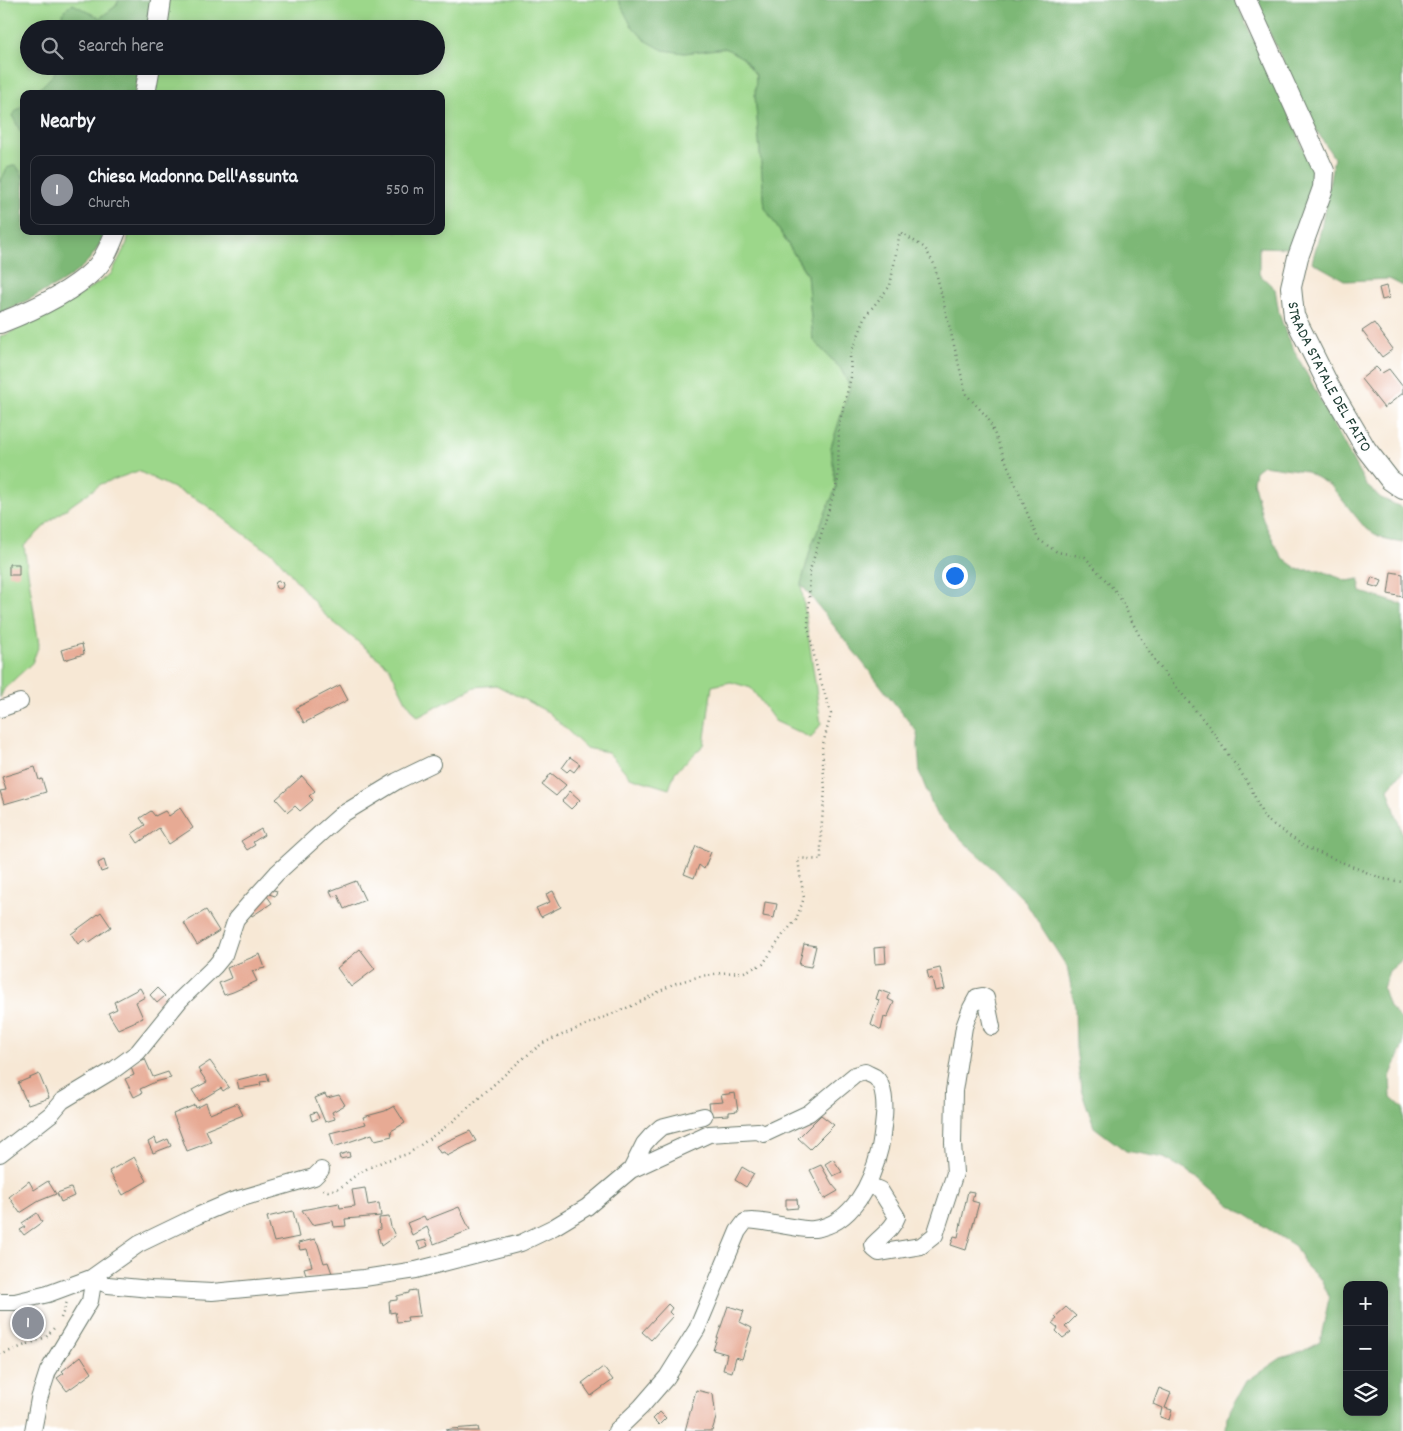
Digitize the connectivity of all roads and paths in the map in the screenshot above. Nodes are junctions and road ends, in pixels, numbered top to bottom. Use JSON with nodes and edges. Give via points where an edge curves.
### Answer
{"nodes":[{"id":1,"x":162,"y":0,"type":"edge"},
{"id":2,"x":1246,"y":0,"type":"edge"},
{"id":3,"x":159,"y":20,"type":"edge"},
{"id":4,"x":148,"y":75,"type":"edge"},
{"id":5,"x":146,"y":90,"type":"edge"},
{"id":6,"x":115,"y":235,"type":"edge"},
{"id":7,"x":0,"y":324,"type":"edge"},
{"id":8,"x":1403,"y":489,"type":"edge"},
{"id":9,"x":20,"y":702,"type":"dead end"},
{"id":10,"x":0,"y":709,"type":"edge"},
{"id":11,"x":432,"y":764,"type":"dead end"},
{"id":12,"x":1403,"y":882,"type":"edge"},
{"id":13,"x":992,"y":1027,"type":"dead end"},
{"id":14,"x":704,"y":1116,"type":"dead end"},
{"id":15,"x":0,"y":1154,"type":"edge"},
{"id":16,"x":321,"y":1170,"type":"dead end"},
{"id":17,"x":632,"y":1170,"type":"junction"},
{"id":18,"x":300,"y":1181,"type":"junction"},
{"id":19,"x":868,"y":1185,"type":"junction"},
{"id":20,"x":91,"y":1278,"type":"junction"},
{"id":21,"x":74,"y":1285,"type":"junction"},
{"id":22,"x":0,"y":1302,"type":"edge"},
{"id":23,"x":0,"y":1355,"type":"edge"},
{"id":24,"x":33,"y":1431,"type":"edge"},
{"id":25,"x":616,"y":1431,"type":"edge"}],
"edges":[{"from":1,"to":3,"type":"street"},
{"from":2,"to":8,"type":"street","name":"STRADA STATALE DEL FAITO","via":[[1324,171],[1323,188],[1298,257],[1291,287],[1294,316],[1329,386],[1366,449],[1390,480]]},
{"from":4,"to":5,"type":"street"},
{"from":6,"to":7,"type":"street","via":[[96,268],[70,290]]},
{"from":9,"to":10,"type":"street"},
{"from":11,"to":15,"type":"street","via":[[341,815],[323,831],[277,873],[236,919],[224,955],[180,1000],[138,1052],[62,1101],[51,1114]]},
{"from":12,"to":18,"type":"path","via":[[1383,879],[1305,847],[1264,818],[1250,786],[1210,728],[1158,665],[1118,594],[1085,556],[1057,552],[1038,539],[988,418],[966,394],[934,264],[925,248],[900,232],[890,286],[867,314],[850,355],[851,377],[839,424],[838,480],[810,570],[808,627],[831,714],[822,748],[825,790],[821,860],[798,858],[804,898],[796,920],[763,964],[744,972],[701,976],[673,984],[636,1004],[543,1043],[451,1123],[408,1154],[384,1161],[340,1188],[328,1191]]},
{"from":13,"to":19,"type":"street","via":[[986,998],[977,997],[964,1027],[954,1091],[955,1173],[935,1236],[921,1246],[879,1253],[873,1245],[890,1230],[897,1216],[880,1190]]},
{"from":14,"to":17,"type":"street","via":[[661,1127],[644,1144]]},
{"from":16,"to":18,"type":"street","via":[[314,1177]]},
{"from":17,"to":19,"type":"street","via":[[710,1134],[764,1134],[809,1113],[855,1075],[865,1072],[876,1078],[882,1087],[884,1112],[880,1147]]},
{"from":17,"to":20,"type":"street","via":[[587,1207],[521,1243],[416,1270],[212,1292],[151,1289],[108,1284]]},
{"from":18,"to":20,"type":"street","via":[[232,1201],[197,1216],[139,1244]]},
{"from":19,"to":25,"type":"street","via":[[852,1208],[833,1224],[813,1229],[751,1220],[745,1222],[738,1231],[697,1329],[667,1377]]},
{"from":20,"to":21,"type":"street"},
{"from":20,"to":24,"type":"street","via":[[90,1301],[48,1371]]},
{"from":21,"to":22,"type":"street","via":[[15,1302]]},
{"from":21,"to":23,"type":"path","via":[[59,1323],[46,1337]]}]}
